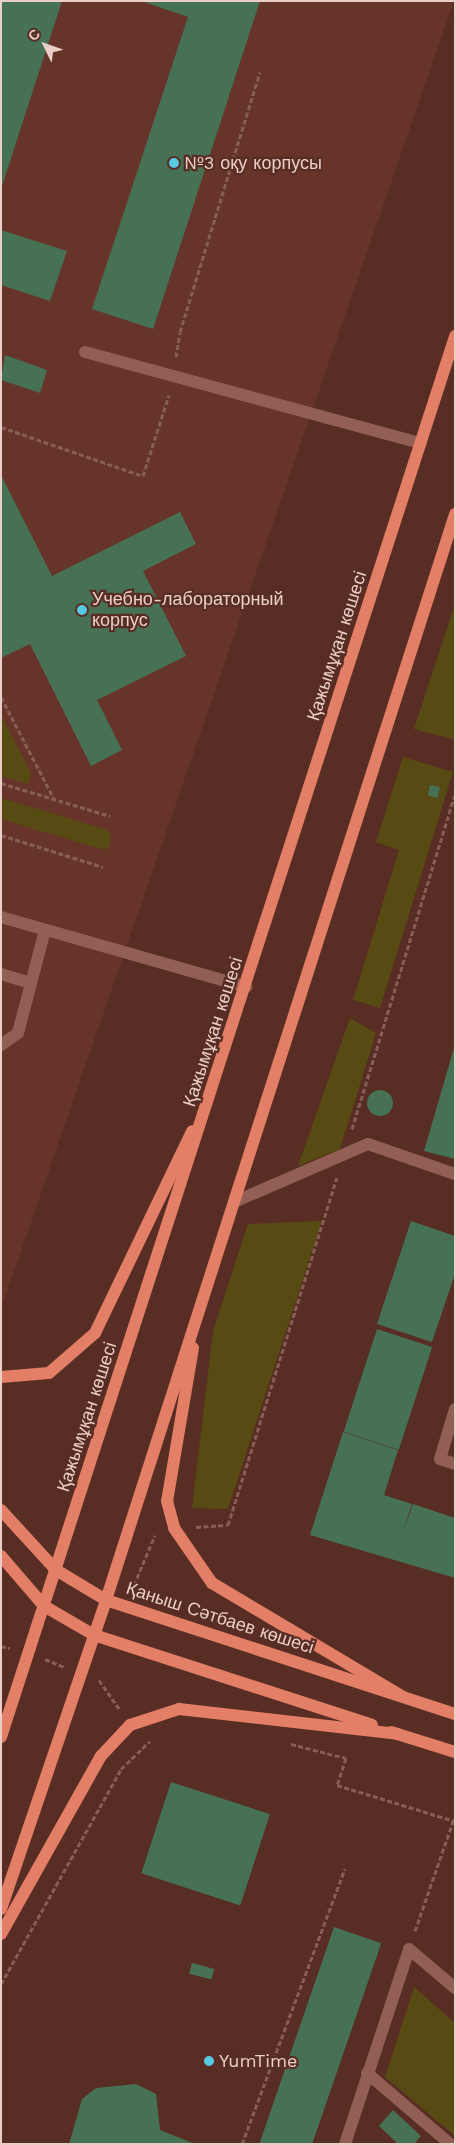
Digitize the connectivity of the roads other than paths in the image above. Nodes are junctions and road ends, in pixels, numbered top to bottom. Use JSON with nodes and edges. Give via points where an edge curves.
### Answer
{"nodes":[{"id":1,"x":455,"y":336,"type":"edge"},
{"id":2,"x":85,"y":352,"type":"dead end"},
{"id":3,"x":421,"y":443,"type":"junction"},
{"id":4,"x":455,"y":514,"type":"edge"},
{"id":5,"x":1,"y":917,"type":"edge"},
{"id":6,"x":45,"y":930,"type":"junction"},
{"id":7,"x":1,"y":974,"type":"edge"},
{"id":8,"x":31,"y":983,"type":"junction"},
{"id":9,"x":246,"y":987,"type":"junction"},
{"id":10,"x":1,"y":1045,"type":"edge"},
{"id":11,"x":214,"y":1086,"type":"junction"},
{"id":12,"x":455,"y":1174,"type":"edge"},
{"id":13,"x":234,"y":1202,"type":"junction"},
{"id":14,"x":201,"y":1303,"type":"junction"},
{"id":15,"x":1,"y":1377,"type":"edge"},
{"id":16,"x":455,"y":1409,"type":"edge"},
{"id":17,"x":455,"y":1464,"type":"edge"},
{"id":18,"x":1,"y":1510,"type":"edge"},
{"id":19,"x":1,"y":1556,"type":"edge"},
{"id":20,"x":56,"y":1570,"type":"junction"},
{"id":21,"x":106,"y":1600,"type":"junction"},
{"id":22,"x":44,"y":1606,"type":"junction"},
{"id":23,"x":94,"y":1635,"type":"junction"},
{"id":24,"x":403,"y":1697,"type":"junction"},
{"id":25,"x":455,"y":1714,"type":"edge"},
{"id":26,"x":398,"y":1734,"type":"junction"},
{"id":27,"x":1,"y":1737,"type":"edge"},
{"id":28,"x":455,"y":1752,"type":"edge"},
{"id":29,"x":1,"y":1909,"type":"edge"},
{"id":30,"x":1,"y":1934,"type":"edge"},
{"id":31,"x":455,"y":1988,"type":"edge"},
{"id":32,"x":367,"y":2073,"type":"junction"},
{"id":33,"x":345,"y":2144,"type":"edge"},
{"id":34,"x":450,"y":2144,"type":"edge"}],
"edges":[{"from":1,"to":3,"type":"main road","name":"Қажымұқан көшесі"},
{"from":2,"to":3,"type":"lane"},
{"from":3,"to":9,"type":"main road","name":"Қажымұқан көшесі"},
{"from":4,"to":13,"type":"main road"},
{"from":5,"to":6,"type":"lane"},
{"from":6,"to":8,"type":"lane"},
{"from":6,"to":9,"type":"lane"},
{"from":7,"to":8,"type":"lane"},
{"from":8,"to":10,"type":"lane","via":[[18,1033]]},
{"from":9,"to":11,"type":"main road","name":"Қажымұқан көшесі"},
{"from":11,"to":15,"type":"main road","via":[[95,1333],[49,1373]]},
{"from":11,"to":20,"type":"main road","name":"Қажымұқан көшесі"},
{"from":12,"to":13,"type":"lane","via":[[368,1144]]},
{"from":13,"to":14,"type":"main road"},
{"from":14,"to":21,"type":"main road"},
{"from":14,"to":24,"type":"main road","via":[[167,1500],[174,1528],[212,1583]]},
{"from":16,"to":17,"type":"lane","via":[[440,1460]]},
{"from":18,"to":20,"type":"main road","name":"Қаныш Сәтбаев көшесі"},
{"from":19,"to":22,"type":"main road"},
{"from":20,"to":21,"type":"main road","name":"Қаныш Сәтбаев көшесі"},
{"from":20,"to":22,"type":"main road","name":"Қажымұқан көшесі"},
{"from":21,"to":23,"type":"main road"},
{"from":21,"to":24,"type":"main road","name":"Қаныш Сәтбаев көшесі"},
{"from":22,"to":23,"type":"main road"},
{"from":22,"to":27,"type":"main road","name":"Қажымұқан көшесі"},
{"from":23,"to":26,"type":"main road"},
{"from":23,"to":29,"type":"main road"},
{"from":24,"to":25,"type":"main road","name":"Қаныш Сәтбаев көшесі"},
{"from":26,"to":28,"type":"main road"},
{"from":26,"to":30,"type":"main road","via":[[179,1709],[130,1725],[101,1756]]},
{"from":31,"to":32,"type":"lane","via":[[409,1949]]},
{"from":32,"to":33,"type":"lane"},
{"from":32,"to":34,"type":"lane"}]}
